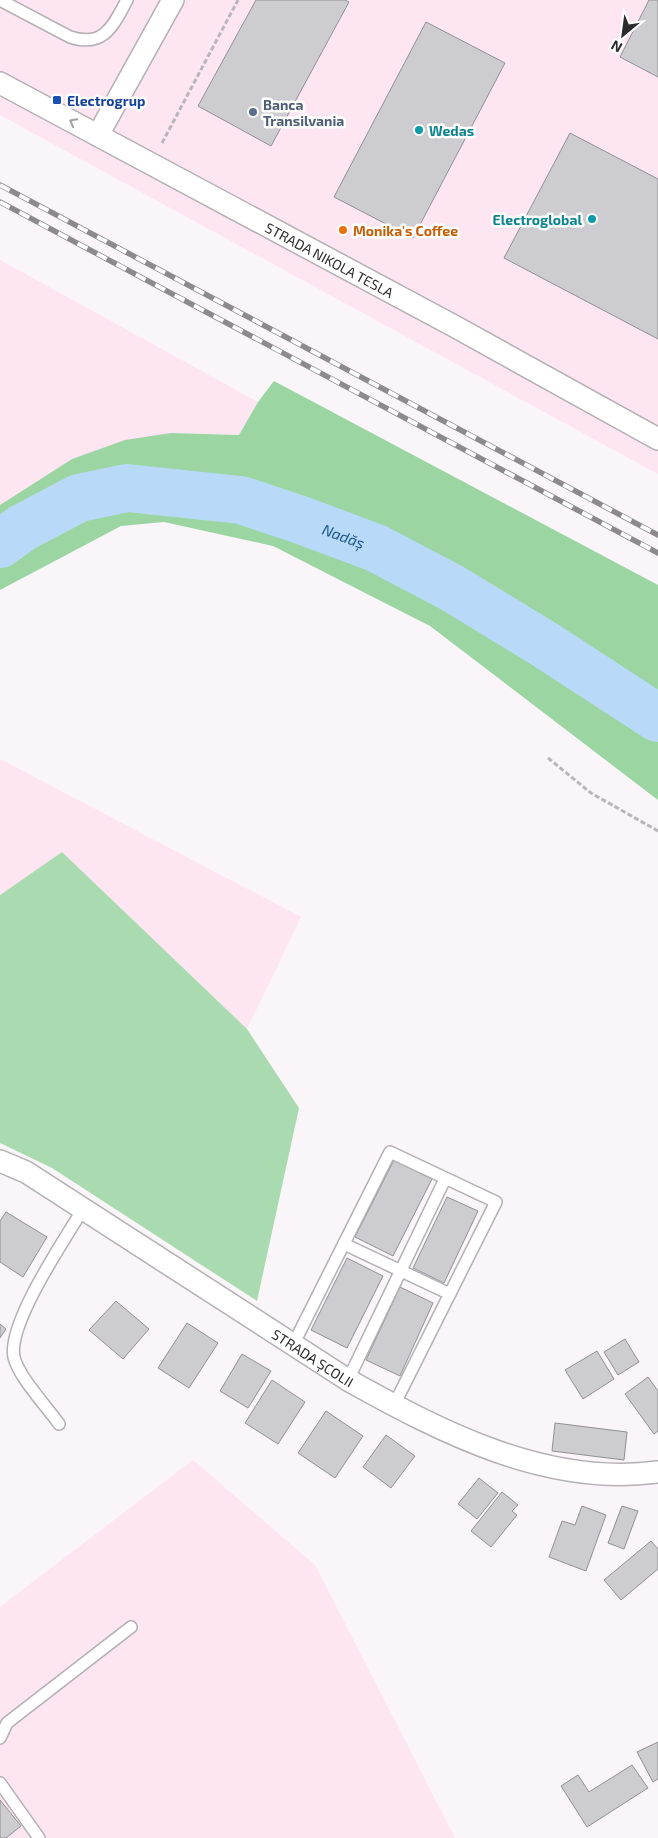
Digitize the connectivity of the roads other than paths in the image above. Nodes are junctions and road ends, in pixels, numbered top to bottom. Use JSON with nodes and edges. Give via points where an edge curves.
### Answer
{"nodes":[{"id":1,"x":0,"y":0,"type":"edge"},
{"id":2,"x":127,"y":0,"type":"edge"},
{"id":3,"x":173,"y":0,"type":"edge"},
{"id":4,"x":0,"y":82,"type":"edge"},
{"id":5,"x":98,"y":135,"type":"junction"},
{"id":6,"x":658,"y":439,"type":"edge"},
{"id":7,"x":0,"y":1161,"type":"edge"},
{"id":8,"x":445,"y":1179,"type":"junction"},
{"id":9,"x":83,"y":1209,"type":"junction"},
{"id":10,"x":344,"y":1244,"type":"junction"},
{"id":11,"x":401,"y":1271,"type":"junction"},
{"id":12,"x":450,"y":1294,"type":"junction"},
{"id":13,"x":294,"y":1344,"type":"junction"},
{"id":14,"x":348,"y":1380,"type":"junction"},
{"id":15,"x":394,"y":1406,"type":"junction"},
{"id":16,"x":59,"y":1424,"type":"dead end"},
{"id":17,"x":658,"y":1472,"type":"edge"},
{"id":18,"x":131,"y":1627,"type":"dead end"},
{"id":19,"x":0,"y":1738,"type":"edge"},
{"id":20,"x":0,"y":1782,"type":"edge"},
{"id":21,"x":39,"y":1838,"type":"edge"}],
"edges":[{"from":1,"to":2,"type":"lane","via":[[70,37],[91,40],[112,26]]},
{"from":3,"to":5,"type":"street"},
{"from":5,"to":4,"type":"street","name":"STRADA NIKOLA TESLA","one_way":true},
{"from":5,"to":6,"type":"street","name":"STRADA NIKOLA TESLA"},
{"from":7,"to":9,"type":"street","name":"STRADA ȘCOLII","via":[[26,1172]]},
{"from":8,"to":10,"type":"lane","via":[[390,1152]]},
{"from":8,"to":11,"type":"lane"},
{"from":8,"to":12,"type":"lane","via":[[496,1202]]},
{"from":9,"to":13,"type":"street","name":"STRADA ȘCOLII"},
{"from":9,"to":16,"type":"lane","via":[[28,1303],[14,1346],[17,1366]]},
{"from":10,"to":11,"type":"lane"},
{"from":10,"to":13,"type":"lane"},
{"from":11,"to":12,"type":"lane"},
{"from":11,"to":14,"type":"lane"},
{"from":12,"to":15,"type":"lane"},
{"from":13,"to":14,"type":"street","name":"STRADA ȘCOLII"},
{"from":14,"to":15,"type":"street","name":"STRADA ȘCOLII"},
{"from":15,"to":17,"type":"street","name":"STRADA ȘCOLII","via":[[460,1438],[529,1462],[618,1475]]},
{"from":18,"to":19,"type":"lane","via":[[7,1723]]},
{"from":20,"to":21,"type":"lane"}]}
